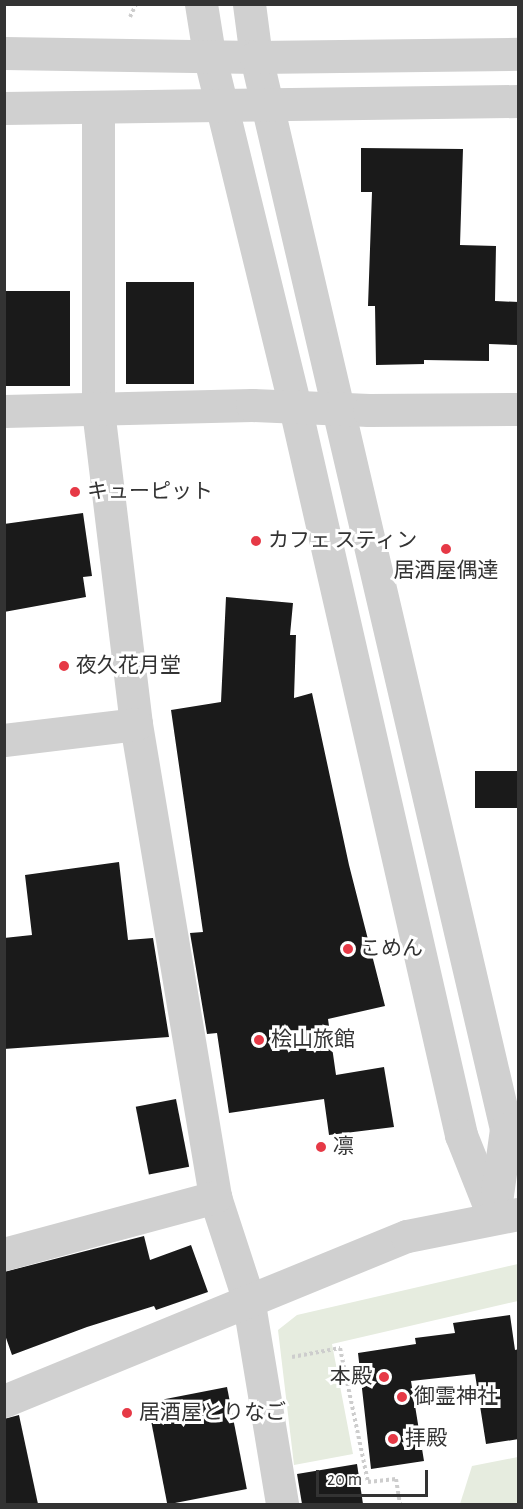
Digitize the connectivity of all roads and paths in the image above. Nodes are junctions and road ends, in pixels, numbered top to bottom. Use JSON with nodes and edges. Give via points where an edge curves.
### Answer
{"nodes":[{"id":1,"x":136,"y":4,"type":"edge"},
{"id":2,"x":201,"y":4,"type":"edge"},
{"id":3,"x":249,"y":4,"type":"edge"},
{"id":4,"x":130,"y":17,"type":"dead end"},
{"id":5,"x":4,"y":53,"type":"edge"},
{"id":6,"x":209,"y":54,"type":"junction"},
{"id":7,"x":519,"y":54,"type":"edge"},
{"id":8,"x":256,"y":57,"type":"junction"},
{"id":9,"x":519,"y":101,"type":"edge"},
{"id":10,"x":268,"y":104,"type":"junction"},
{"id":11,"x":222,"y":106,"type":"junction"},
{"id":12,"x":4,"y":108,"type":"edge"},
{"id":13,"x":98,"y":108,"type":"junction"},
{"id":14,"x":295,"y":407,"type":"junction"},
{"id":15,"x":337,"y":408,"type":"junction"},
{"id":16,"x":519,"y":409,"type":"edge"},
{"id":17,"x":98,"y":410,"type":"junction"},
{"id":18,"x":4,"y":411,"type":"edge"},
{"id":19,"x":136,"y":724,"type":"junction"},
{"id":20,"x":4,"y":740,"type":"edge"},
{"id":21,"x":215,"y":1197,"type":"junction"},
{"id":22,"x":506,"y":1216,"type":"edge"},
{"id":23,"x":4,"y":1254,"type":"edge"},
{"id":24,"x":248,"y":1298,"type":"junction"},
{"id":25,"x":259,"y":1362,"type":"junction"},
{"id":26,"x":4,"y":1401,"type":"edge"},
{"id":27,"x":282,"y":1504,"type":"edge"},
{"id":28,"x":400,"y":1504,"type":"edge"}],
"edges":[{"from":1,"to":4,"type":"path"},
{"from":2,"to":6,"type":"street"},
{"from":3,"to":8,"type":"street"},
{"from":5,"to":6,"type":"street"},
{"from":6,"to":8,"type":"street"},
{"from":6,"to":11,"type":"street"},
{"from":7,"to":8,"type":"street"},
{"from":8,"to":10,"type":"street"},
{"from":9,"to":10,"type":"street"},
{"from":10,"to":11,"type":"street"},
{"from":10,"to":15,"type":"street"},
{"from":11,"to":13,"type":"street"},
{"from":11,"to":14,"type":"street"},
{"from":12,"to":13,"type":"street"},
{"from":13,"to":17,"type":"street"},
{"from":14,"to":15,"type":"street"},
{"from":14,"to":17,"type":"street"},
{"from":14,"to":22,"type":"street","via":[[461,1135]]},
{"from":15,"to":16,"type":"street"},
{"from":15,"to":22,"type":"street","via":[[507,1129]]},
{"from":17,"to":18,"type":"street"},
{"from":17,"to":19,"type":"street"},
{"from":19,"to":20,"type":"street"},
{"from":19,"to":21,"type":"street"},
{"from":21,"to":23,"type":"street"},
{"from":21,"to":24,"type":"street"},
{"from":22,"to":24,"type":"street","via":[[407,1236]]},
{"from":24,"to":25,"type":"street"},
{"from":24,"to":26,"type":"street"},
{"from":25,"to":27,"type":"street"},
{"from":25,"to":28,"type":"path","via":[[340,1348],[368,1482],[396,1479]]}]}
